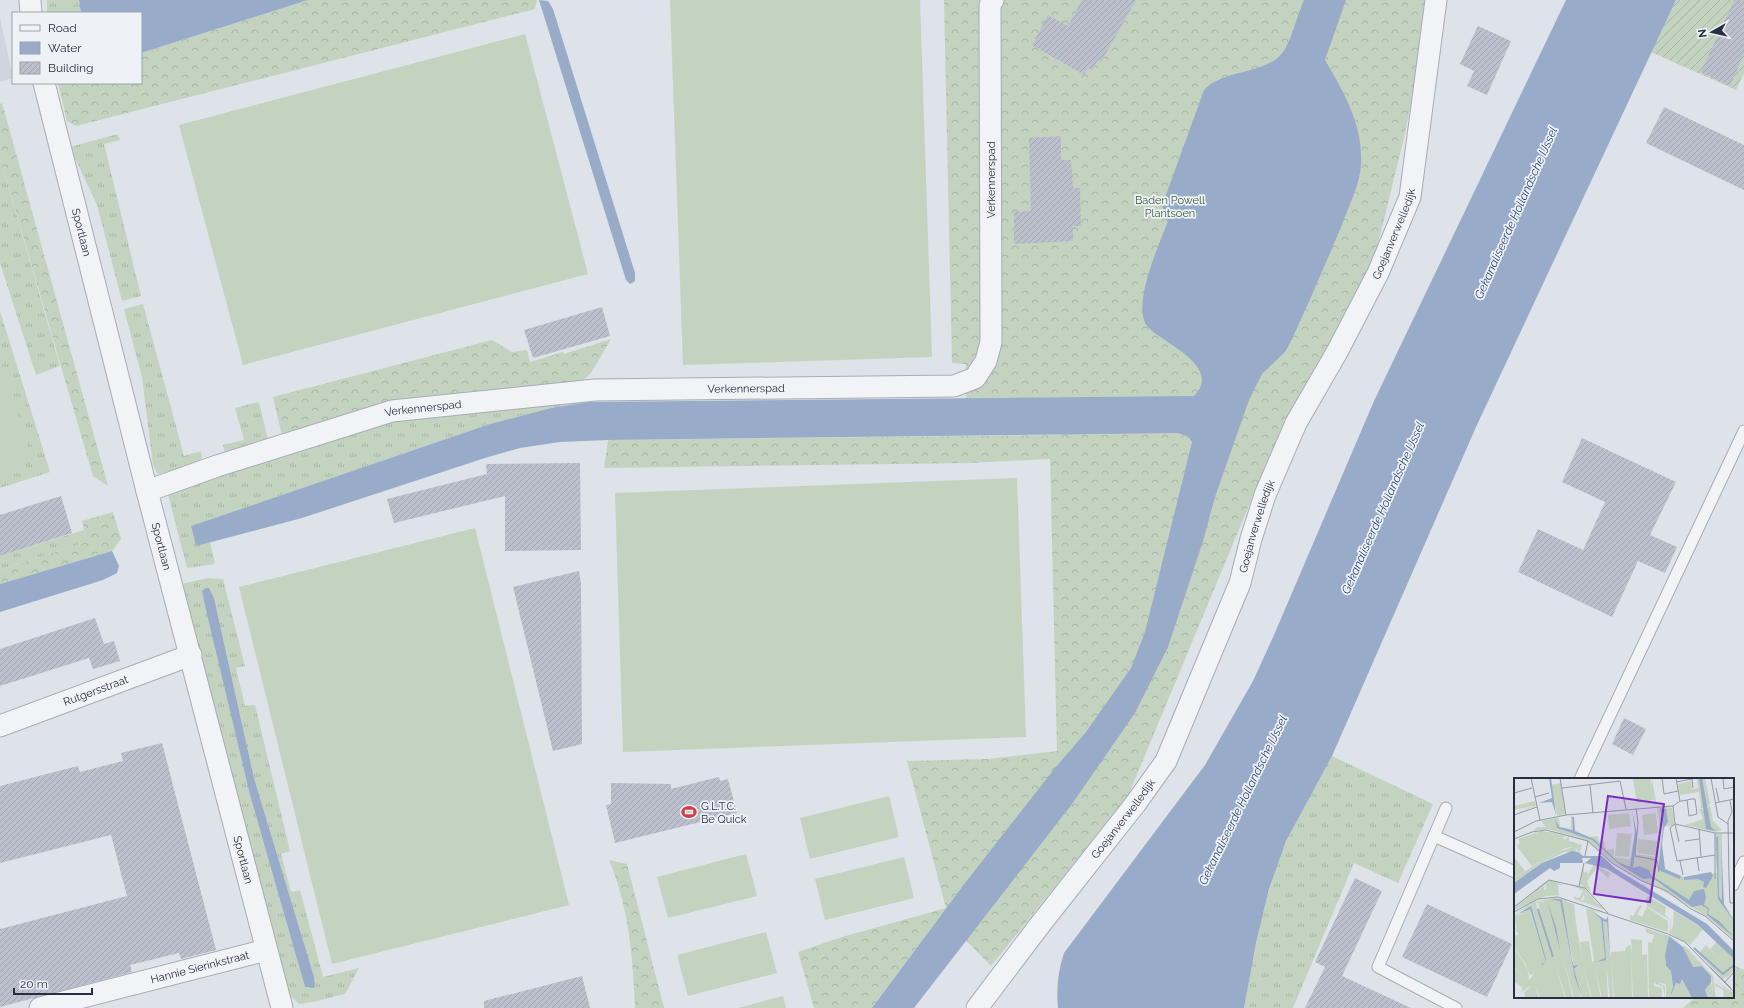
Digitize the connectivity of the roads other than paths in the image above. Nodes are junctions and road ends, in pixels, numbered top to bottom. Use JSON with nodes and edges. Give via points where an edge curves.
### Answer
{"nodes":[{"id":1,"x":30,"y":0,"type":"edge"},
{"id":2,"x":992,"y":0,"type":"edge"},
{"id":3,"x":1436,"y":0,"type":"edge"},
{"id":4,"x":31,"y":12,"type":"edge"},
{"id":5,"x":44,"y":84,"type":"edge"},
{"id":6,"x":1744,"y":431,"type":"edge"},
{"id":7,"x":147,"y":491,"type":"junction"},
{"id":8,"x":191,"y":655,"type":"junction"},
{"id":9,"x":0,"y":726,"type":"edge"},
{"id":10,"x":1580,"y":778,"type":"edge"},
{"id":11,"x":1446,"y":808,"type":"dead end"},
{"id":12,"x":1434,"y":836,"type":"junction"},
{"id":13,"x":1744,"y":862,"type":"edge"},
{"id":14,"x":1514,"y":872,"type":"edge"},
{"id":15,"x":1734,"y":883,"type":"edge"},
{"id":16,"x":266,"y":950,"type":"junction"},
{"id":17,"x":40,"y":1008,"type":"edge"},
{"id":18,"x":282,"y":1008,"type":"edge"},
{"id":19,"x":977,"y":1008,"type":"edge"},
{"id":20,"x":1456,"y":1008,"type":"edge"}],
"edges":[{"from":1,"to":4,"type":"street"},
{"from":2,"to":7,"type":"street","name":"Verkennerspad","via":[[991,342],[986,361],[975,378],[954,386],[595,390],[392,411],[217,466]]},
{"from":3,"to":19,"type":"street","name":"Goejanverwelledijk","via":[[1410,197],[1378,273],[1296,423],[1265,495],[1240,583],[1166,761]]},
{"from":5,"to":7,"type":"street","name":"Sportlaan"},
{"from":6,"to":10,"type":"lane"},
{"from":7,"to":8,"type":"street","name":"Sportlaan"},
{"from":8,"to":9,"type":"street","name":"Rutgersstraat"},
{"from":8,"to":16,"type":"street","name":"Sportlaan"},
{"from":11,"to":12,"type":"lane"},
{"from":12,"to":14,"type":"lane"},
{"from":12,"to":20,"type":"lane","via":[[1378,967]]},
{"from":13,"to":15,"type":"lane"},
{"from":16,"to":17,"type":"street","name":"Hannie Sierinkstraat"},
{"from":16,"to":18,"type":"street","name":"Sportlaan"}]}
